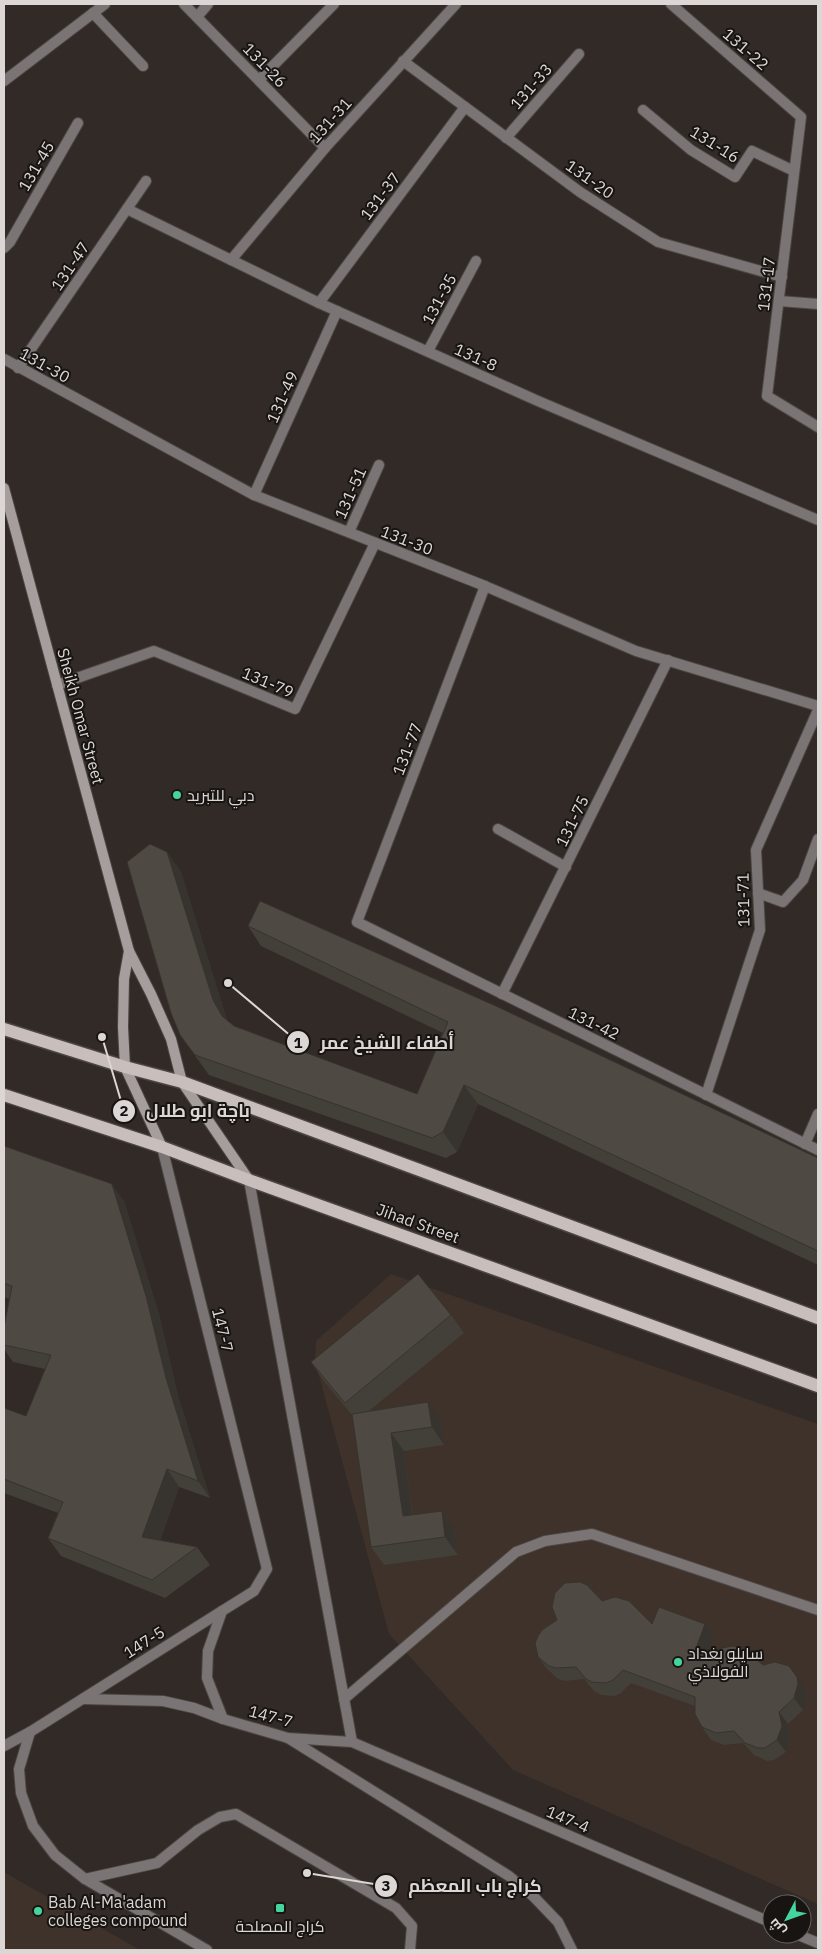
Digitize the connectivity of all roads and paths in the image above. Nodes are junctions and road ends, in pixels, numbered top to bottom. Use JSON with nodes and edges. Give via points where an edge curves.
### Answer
{"nodes":[{"id":1,"x":105,"y":4,"type":"edge"},
{"id":2,"x":184,"y":4,"type":"edge"},
{"id":3,"x":208,"y":4,"type":"edge"},
{"id":4,"x":334,"y":4,"type":"edge"},
{"id":5,"x":456,"y":4,"type":"edge"},
{"id":6,"x":671,"y":4,"type":"edge"},
{"id":7,"x":93,"y":13,"type":"junction"},
{"id":8,"x":197,"y":16,"type":"junction"},
{"id":9,"x":579,"y":54,"type":"dead end"},
{"id":10,"x":403,"y":61,"type":"junction"},
{"id":11,"x":143,"y":66,"type":"dead end"},
{"id":12,"x":259,"y":80,"type":"junction"},
{"id":13,"x":4,"y":81,"type":"edge"},
{"id":14,"x":465,"y":107,"type":"junction"},
{"id":15,"x":643,"y":110,"type":"dead end"},
{"id":16,"x":801,"y":117,"type":"joint"},
{"id":17,"x":78,"y":123,"type":"dead end"},
{"id":18,"x":506,"y":138,"type":"junction"},
{"id":19,"x":325,"y":148,"type":"junction"},
{"id":20,"x":794,"y":171,"type":"junction"},
{"id":21,"x":146,"y":181,"type":"dead end"},
{"id":22,"x":127,"y":209,"type":"junction"},
{"id":23,"x":4,"y":248,"type":"edge"},
{"id":24,"x":231,"y":260,"type":"junction"},
{"id":25,"x":476,"y":261,"type":"dead end"},
{"id":26,"x":782,"y":278,"type":"junction"},
{"id":27,"x":779,"y":301,"type":"junction"},
{"id":28,"x":319,"y":303,"type":"junction"},
{"id":29,"x":818,"y":304,"type":"edge"},
{"id":30,"x":337,"y":311,"type":"junction"},
{"id":31,"x":428,"y":352,"type":"junction"},
{"id":32,"x":4,"y":359,"type":"edge"},
{"id":33,"x":18,"y":368,"type":"junction"},
{"id":34,"x":818,"y":427,"type":"edge"},
{"id":35,"x":379,"y":465,"type":"dead end"},
{"id":36,"x":4,"y":488,"type":"edge"},
{"id":37,"x":254,"y":496,"type":"junction"},
{"id":38,"x":818,"y":520,"type":"edge"},
{"id":39,"x":349,"y":532,"type":"junction"},
{"id":40,"x":375,"y":543,"type":"junction"},
{"id":41,"x":484,"y":586,"type":"junction"},
{"id":42,"x":668,"y":660,"type":"junction"},
{"id":43,"x":57,"y":684,"type":"junction"},
{"id":44,"x":818,"y":708,"type":"edge"},
{"id":45,"x":498,"y":829,"type":"dead end"},
{"id":46,"x":818,"y":839,"type":"edge"},
{"id":47,"x":566,"y":867,"type":"junction"},
{"id":48,"x":758,"y":893,"type":"junction"},
{"id":49,"x":357,"y":922,"type":"joint"},
{"id":50,"x":129,"y":951,"type":"junction"},
{"id":51,"x":502,"y":994,"type":"junction"},
{"id":52,"x":4,"y":1029,"type":"edge"},
{"id":53,"x":124,"y":1067,"type":"junction"},
{"id":54,"x":182,"y":1082,"type":"junction"},
{"id":55,"x":4,"y":1095,"type":"edge"},
{"id":56,"x":706,"y":1095,"type":"junction"},
{"id":57,"x":818,"y":1114,"type":"edge"},
{"id":58,"x":805,"y":1144,"type":"junction"},
{"id":59,"x":162,"y":1147,"type":"junction"},
{"id":60,"x":818,"y":1150,"type":"edge"},
{"id":61,"x":249,"y":1180,"type":"junction"},
{"id":62,"x":818,"y":1318,"type":"edge"},
{"id":63,"x":818,"y":1386,"type":"edge"},
{"id":64,"x":818,"y":1610,"type":"edge"},
{"id":65,"x":222,"y":1611,"type":"junction"},
{"id":66,"x":82,"y":1699,"type":"junction"},
{"id":67,"x":344,"y":1699,"type":"junction"},
{"id":68,"x":223,"y":1719,"type":"junction"},
{"id":69,"x":30,"y":1732,"type":"junction"},
{"id":70,"x":288,"y":1738,"type":"junction"},
{"id":71,"x":352,"y":1742,"type":"junction"},
{"id":72,"x":4,"y":1746,"type":"edge"},
{"id":73,"x":85,"y":1879,"type":"junction"},
{"id":74,"x":762,"y":1919,"type":"edge"},
{"id":75,"x":207,"y":1950,"type":"edge"},
{"id":76,"x":410,"y":1950,"type":"edge"},
{"id":77,"x":572,"y":1950,"type":"edge"}],
"edges":[{"from":1,"to":7,"type":"street"},
{"from":2,"to":8,"type":"street","name":"131-26"},
{"from":3,"to":8,"type":"street"},
{"from":4,"to":12,"type":"street"},
{"from":5,"to":10,"type":"street","name":"131-31"},
{"from":6,"to":16,"type":"street","name":"131-22"},
{"from":7,"to":11,"type":"street"},
{"from":7,"to":13,"type":"street"},
{"from":8,"to":12,"type":"street","name":"131-26"},
{"from":9,"to":18,"type":"street","name":"131-33"},
{"from":10,"to":14,"type":"street","name":"131-20"},
{"from":10,"to":19,"type":"street","name":"131-31"},
{"from":12,"to":19,"type":"street","name":"131-26"},
{"from":14,"to":18,"type":"street","name":"131-20"},
{"from":14,"to":28,"type":"street","name":"131-37"},
{"from":15,"to":20,"type":"street","name":"131-16","via":[[690,150],[736,176],[752,152]]},
{"from":16,"to":20,"type":"street","name":"131-17"},
{"from":17,"to":23,"type":"street","name":"131-45"},
{"from":18,"to":26,"type":"street","name":"131-20","via":[[580,192],[658,242]]},
{"from":19,"to":24,"type":"street","name":"131-31"},
{"from":20,"to":26,"type":"street","name":"131-17"},
{"from":21,"to":22,"type":"street","name":"131-47"},
{"from":22,"to":24,"type":"street","name":"131-8"},
{"from":22,"to":33,"type":"street","name":"131-47"},
{"from":24,"to":28,"type":"street","name":"131-8"},
{"from":25,"to":31,"type":"street","name":"131-35"},
{"from":26,"to":27,"type":"street","name":"131-17"},
{"from":27,"to":29,"type":"street"},
{"from":27,"to":34,"type":"street","name":"131-17","via":[[767,396]]},
{"from":28,"to":30,"type":"street","name":"131-8"},
{"from":30,"to":31,"type":"street","name":"131-8"},
{"from":30,"to":37,"type":"street","name":"131-49"},
{"from":31,"to":38,"type":"street","name":"131-8"},
{"from":32,"to":33,"type":"street","name":"131-30"},
{"from":33,"to":37,"type":"street","name":"131-30"},
{"from":35,"to":39,"type":"street","name":"131-51"},
{"from":36,"to":43,"type":"street","name":"Sheikh Omar Street"},
{"from":37,"to":39,"type":"street","name":"131-30"},
{"from":39,"to":40,"type":"street","name":"131-30"},
{"from":40,"to":41,"type":"street","name":"131-30"},
{"from":40,"to":43,"type":"street","name":"131-79","via":[[295,709],[154,650]]},
{"from":41,"to":42,"type":"street","name":"131-30","via":[[636,651]]},
{"from":41,"to":49,"type":"street","name":"131-77"},
{"from":42,"to":44,"type":"street","name":"131-30"},
{"from":42,"to":47,"type":"street","name":"131-75"},
{"from":43,"to":50,"type":"street","name":"Sheikh Omar Street"},
{"from":44,"to":48,"type":"street","name":"131-71","via":[[756,850]]},
{"from":45,"to":47,"type":"street"},
{"from":46,"to":48,"type":"street","via":[[803,880],[784,902]]},
{"from":47,"to":51,"type":"street","name":"131-75"},
{"from":48,"to":56,"type":"street","name":"131-71","via":[[760,930]]},
{"from":49,"to":51,"type":"street","name":"131-42"},
{"from":50,"to":53,"type":"street","name":"Sheikh Omar Street","via":[[124,989]]},
{"from":50,"to":54,"type":"street","name":"Sheikh Omar Street","via":[[171,1039]]},
{"from":51,"to":56,"type":"street","name":"131-42"},
{"from":52,"to":53,"type":"main road"},
{"from":53,"to":54,"type":"main road"},
{"from":53,"to":59,"type":"street","name":"Sheikh Omar Street"},
{"from":54,"to":61,"type":"street","name":"Sheikh Omar Street"},
{"from":54,"to":62,"type":"main road"},
{"from":55,"to":59,"type":"main road","name":"Jihad Street"},
{"from":56,"to":58,"type":"street","name":"131-42"},
{"from":57,"to":58,"type":"street"},
{"from":58,"to":60,"type":"street","name":"131-42"},
{"from":59,"to":61,"type":"main road","name":"Jihad Street"},
{"from":59,"to":65,"type":"street","name":"147-7","via":[[267,1569],[254,1592]]},
{"from":61,"to":63,"type":"main road","name":"Jihad Street"},
{"from":61,"to":67,"type":"street"},
{"from":64,"to":67,"type":"street","via":[[592,1534],[545,1540],[516,1552]]},
{"from":65,"to":66,"type":"street","name":"147-5"},
{"from":65,"to":68,"type":"street","name":"147-7","via":[[208,1651],[207,1678]]},
{"from":66,"to":68,"type":"street","via":[[163,1701]]},
{"from":66,"to":69,"type":"street","name":"147-5"},
{"from":67,"to":71,"type":"street"},
{"from":68,"to":70,"type":"street","name":"147-7"},
{"from":69,"to":72,"type":"street","name":"147-5"},
{"from":69,"to":73,"type":"street","via":[[19,1769],[21,1793],[33,1826],[55,1855]]},
{"from":70,"to":71,"type":"street","name":"147-7"},
{"from":70,"to":77,"type":"street","via":[[509,1876],[558,1922]]},
{"from":71,"to":74,"type":"street","name":"147-4"},
{"from":73,"to":75,"type":"street"},
{"from":73,"to":76,"type":"street","via":[[157,1863],[198,1830],[220,1817],[236,1814],[396,1908],[412,1926]]}]}
